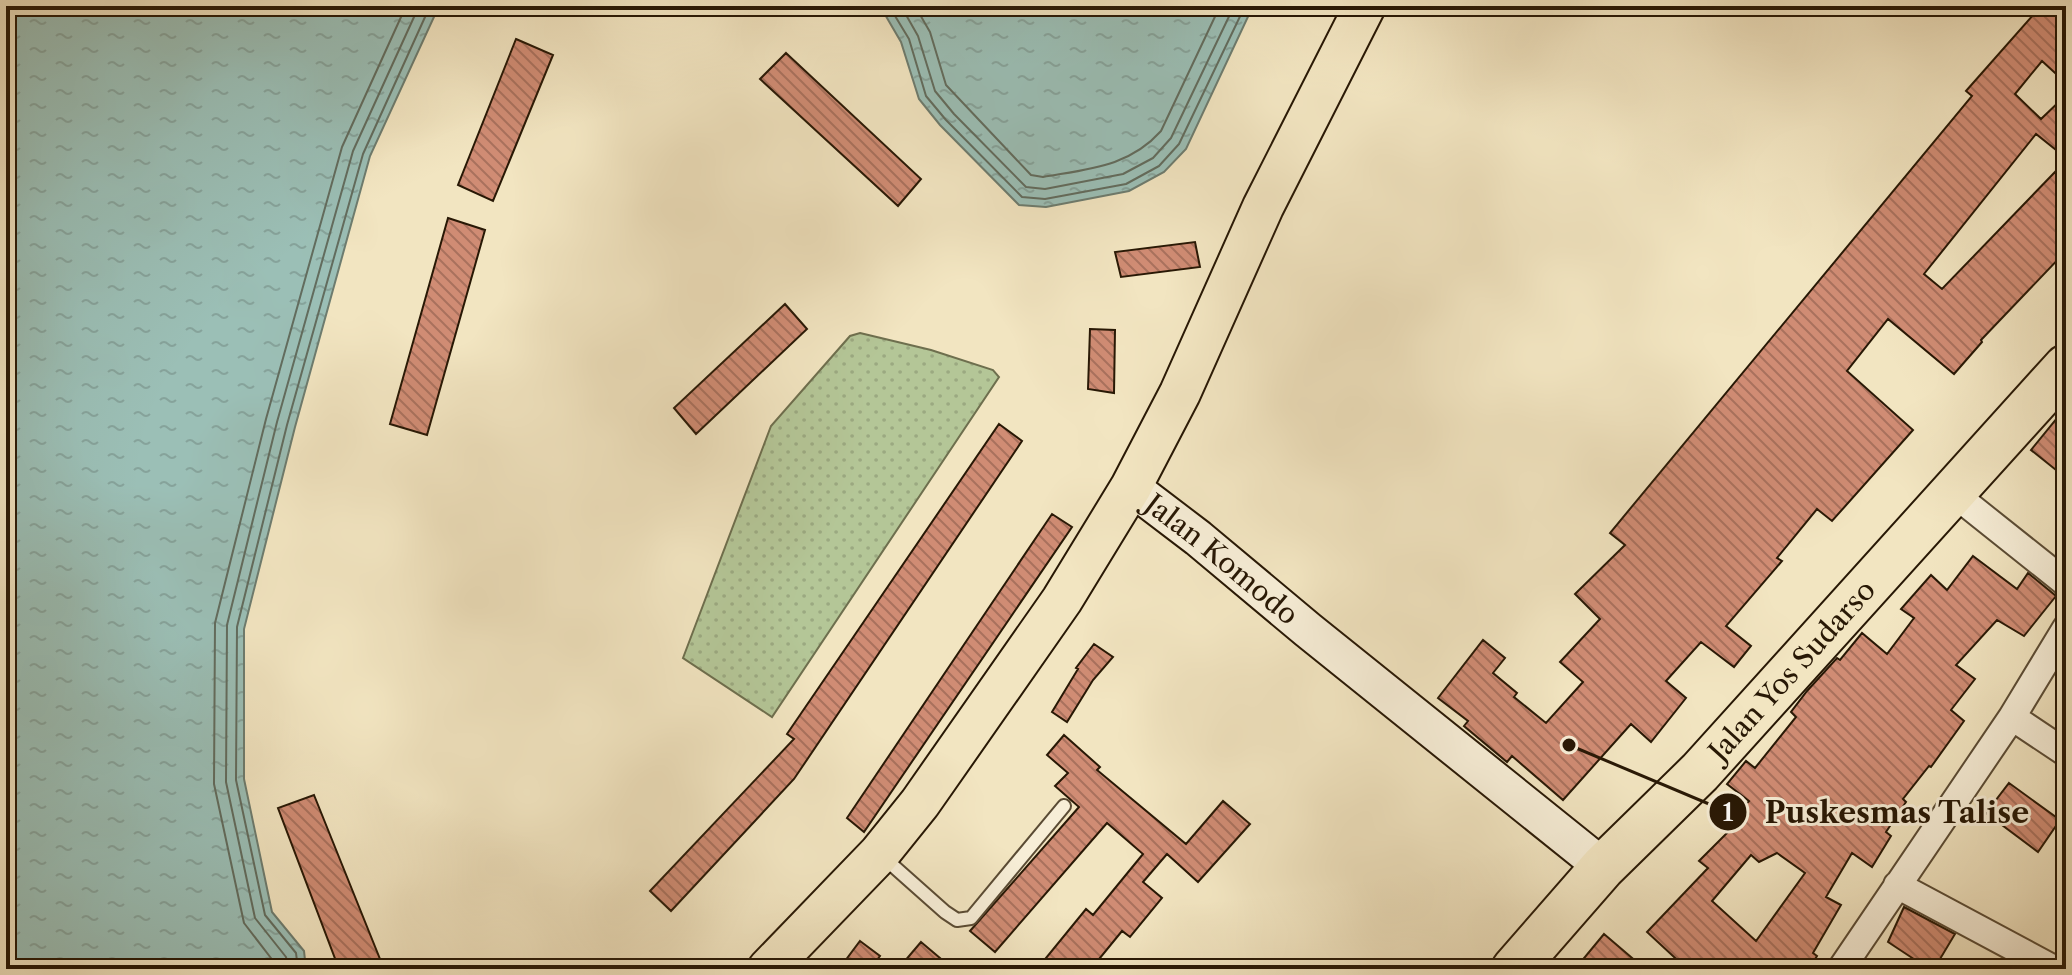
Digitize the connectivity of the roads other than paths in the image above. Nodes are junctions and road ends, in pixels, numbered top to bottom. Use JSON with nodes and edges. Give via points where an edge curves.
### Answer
{"nodes":[{"id":1,"x":1365,"y":6,"type":"edge"},
{"id":2,"x":2066,"y":367,"type":"edge"},
{"id":3,"x":1131,"y":487,"type":"junction"},
{"id":4,"x":1953,"y":493,"type":"junction"},
{"id":5,"x":2066,"y":583,"type":"edge"},
{"id":6,"x":2066,"y":628,"type":"edge"},
{"id":7,"x":2012,"y":717,"type":"junction"},
{"id":8,"x":2066,"y":753,"type":"edge"},
{"id":9,"x":1064,"y":806,"type":"dead end"},
{"id":10,"x":879,"y":854,"type":"junction"},
{"id":11,"x":1603,"y":867,"type":"junction"},
{"id":12,"x":1897,"y":885,"type":"junction"},
{"id":13,"x":2052,"y":968,"type":"edge"},
{"id":14,"x":768,"y":969,"type":"edge"},
{"id":15,"x":1514,"y":969,"type":"edge"},
{"id":16,"x":1841,"y":969,"type":"edge"}],
"edges":[{"from":1,"to":3,"type":"main road"},
{"from":2,"to":4,"type":"highway","name":"Jalan Yos Sudarso"},
{"from":3,"to":10,"type":"main road","name":"Jalan Komodo","via":[[1062,600]]},
{"from":3,"to":11,"type":"street","name":"Jalan Komodo"},
{"from":4,"to":5,"type":"street"},
{"from":4,"to":11,"type":"highway","name":"Jalan Yos Sudarso","via":[[1700,772]]},
{"from":6,"to":7,"type":"street"},
{"from":7,"to":8,"type":"street"},
{"from":7,"to":12,"type":"street"},
{"from":9,"to":10,"type":"lane","via":[[971,918],[957,920],[945,912]]},
{"from":10,"to":14,"type":"main road","name":"Jalan Komodo"},
{"from":11,"to":15,"type":"highway","name":"Jalan Yos Sudarso"},
{"from":12,"to":13,"type":"street"},
{"from":12,"to":16,"type":"street"}]}
